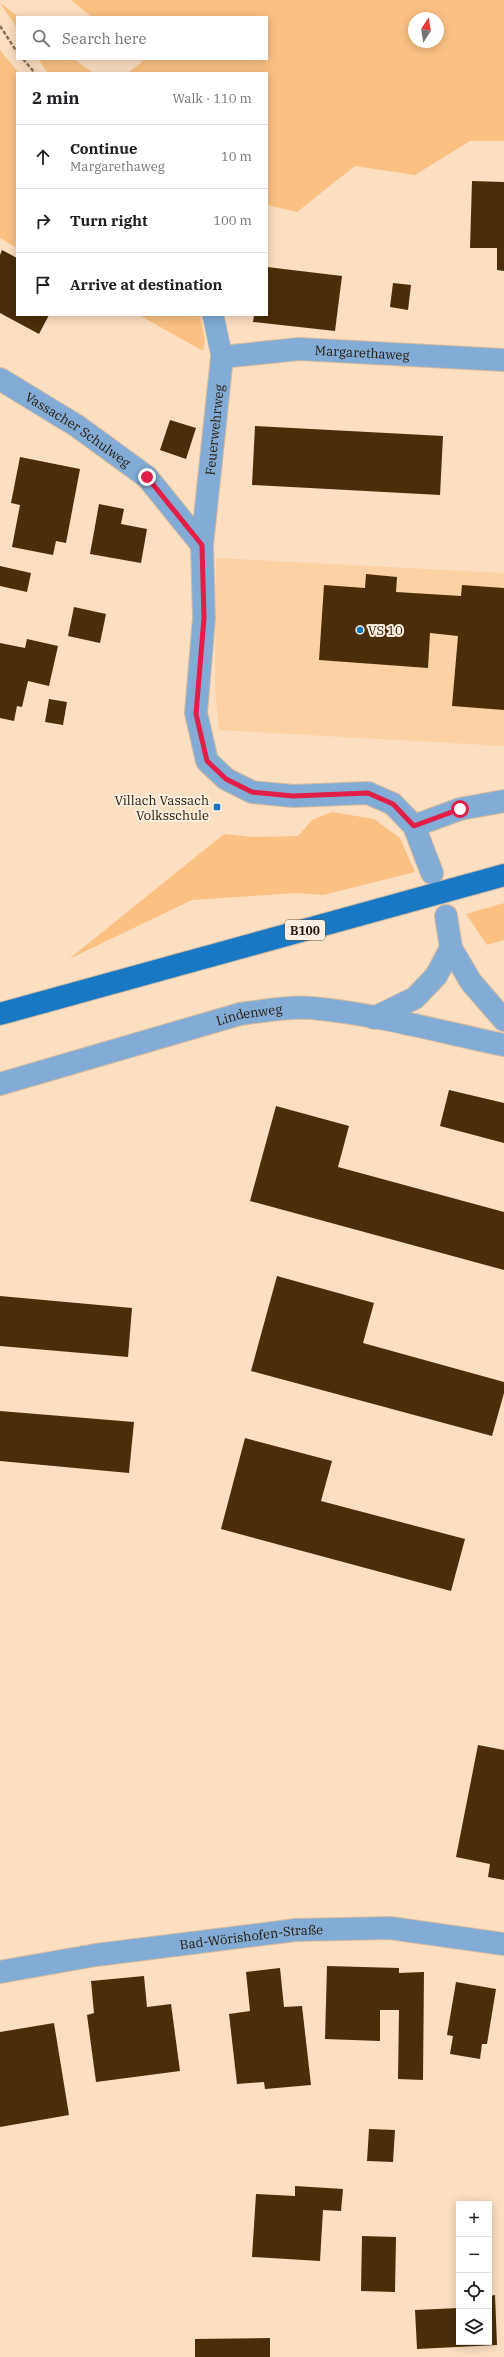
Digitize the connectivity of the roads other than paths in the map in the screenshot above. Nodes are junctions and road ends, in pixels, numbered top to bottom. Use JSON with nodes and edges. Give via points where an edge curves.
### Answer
{"nodes":[{"id":1,"x":213,"y":316,"type":"edge"},
{"id":2,"x":222,"y":357,"type":"junction"},
{"id":3,"x":504,"y":360,"type":"edge"},
{"id":4,"x":0,"y":379,"type":"edge"},
{"id":5,"x":202,"y":545,"type":"junction"},
{"id":6,"x":504,"y":801,"type":"edge"},
{"id":7,"x":414,"y":826,"type":"junction"},
{"id":8,"x":432,"y":873,"type":"dead end"},
{"id":9,"x":504,"y":875,"type":"edge"},
{"id":10,"x":446,"y":916,"type":"dead end"},
{"id":11,"x":451,"y":948,"type":"junction"},
{"id":12,"x":0,"y":1014,"type":"edge"},
{"id":13,"x":374,"y":1018,"type":"junction"},
{"id":14,"x":504,"y":1020,"type":"edge"},
{"id":15,"x":504,"y":1045,"type":"edge"},
{"id":16,"x":0,"y":1084,"type":"edge"},
{"id":17,"x":504,"y":1944,"type":"edge"},
{"id":18,"x":0,"y":1972,"type":"edge"}],
"edges":[{"from":1,"to":2,"type":"lane","name":"Feuerwehrweg"},
{"from":2,"to":3,"type":"street","name":"Margarethaweg","via":[[299,349]]},
{"from":2,"to":5,"type":"street","name":"Feuerwehrweg"},
{"from":4,"to":5,"type":"street","name":"Vassacher Schulweg","via":[[77,426],[147,477]]},
{"from":5,"to":7,"type":"street","via":[[204,618],[196,714],[207,761],[226,779],[252,792],[293,796],[368,793],[393,804]]},
{"from":6,"to":7,"type":"street","via":[[460,809]]},
{"from":7,"to":8,"type":"street"},
{"from":9,"to":12,"type":"main road","number":"B100"},
{"from":10,"to":11,"type":"street"},
{"from":11,"to":13,"type":"street","via":[[436,976],[415,998]]},
{"from":11,"to":14,"type":"street","via":[[471,982]]},
{"from":13,"to":15,"type":"street","name":"Lindenweg"},
{"from":13,"to":16,"type":"street","name":"Lindenweg","via":[[311,1008],[240,1014]]},
{"from":17,"to":18,"type":"street","name":"Bad-Wörishofen-Straße","via":[[390,1928],[296,1930],[96,1955]]}]}
